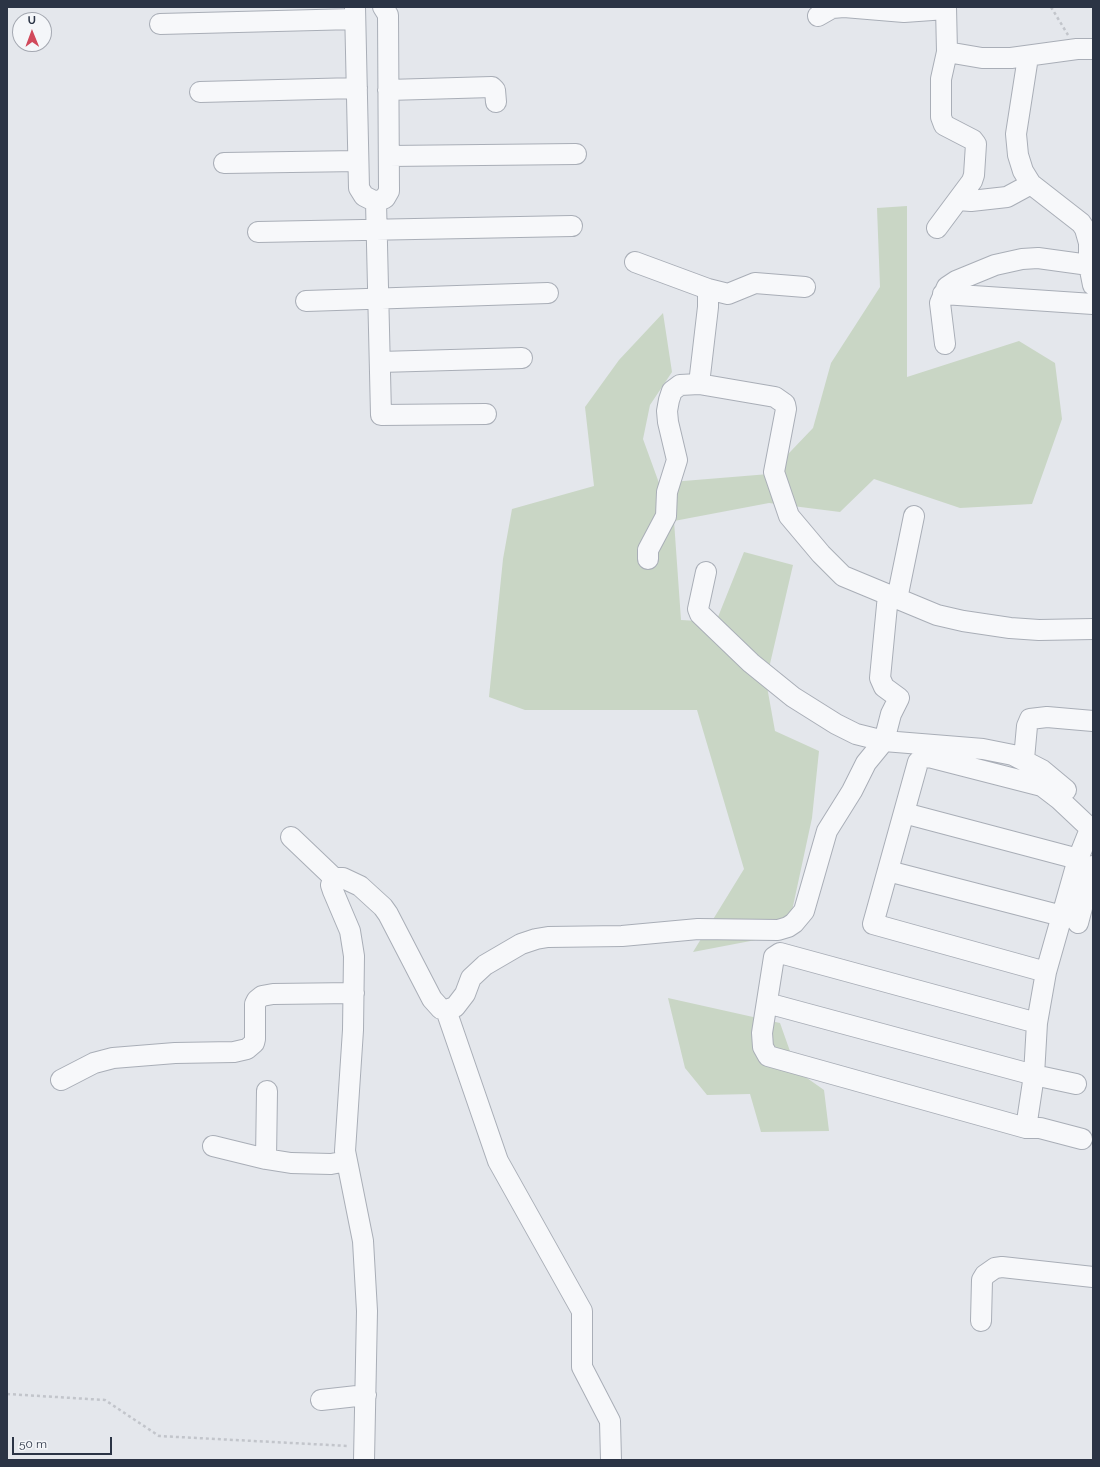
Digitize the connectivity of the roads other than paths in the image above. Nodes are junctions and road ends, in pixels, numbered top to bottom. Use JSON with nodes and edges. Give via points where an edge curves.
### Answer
{"nodes":[{"id":1,"x":383,"y":7,"type":"edge"},
{"id":2,"x":946,"y":8,"type":"edge"},
{"id":3,"x":355,"y":13,"type":"edge"},
{"id":4,"x":818,"y":16,"type":"dead end"},
{"id":5,"x":160,"y":24,"type":"dead end"},
{"id":6,"x":1085,"y":49,"type":"edge"},
{"id":7,"x":947,"y":52,"type":"junction"},
{"id":8,"x":1028,"y":57,"type":"junction"},
{"id":9,"x":357,"y":88,"type":"junction"},
{"id":10,"x":388,"y":90,"type":"junction"},
{"id":11,"x":200,"y":92,"type":"dead end"},
{"id":12,"x":496,"y":102,"type":"dead end"},
{"id":13,"x":576,"y":154,"type":"dead end"},
{"id":14,"x":389,"y":156,"type":"junction"},
{"id":15,"x":358,"y":161,"type":"junction"},
{"id":16,"x":224,"y":163,"type":"dead end"},
{"id":17,"x":1031,"y":184,"type":"junction"},
{"id":18,"x":958,"y":200,"type":"junction"},
{"id":19,"x":376,"y":202,"type":"junction"},
{"id":20,"x":572,"y":226,"type":"dead end"},
{"id":21,"x":937,"y":228,"type":"dead end"},
{"id":22,"x":376,"y":230,"type":"junction"},
{"id":23,"x":258,"y":232,"type":"dead end"},
{"id":24,"x":635,"y":262,"type":"dead end"},
{"id":25,"x":1089,"y":265,"type":"junction"},
{"id":26,"x":1093,"y":285,"type":"edge"},
{"id":27,"x":805,"y":286,"type":"dead end"},
{"id":28,"x":708,"y":289,"type":"junction"},
{"id":29,"x":548,"y":293,"type":"dead end"},
{"id":30,"x":943,"y":294,"type":"junction"},
{"id":31,"x":378,"y":298,"type":"junction"},
{"id":32,"x":306,"y":301,"type":"dead end"},
{"id":33,"x":1093,"y":304,"type":"edge"},
{"id":34,"x":945,"y":344,"type":"dead end"},
{"id":35,"x":522,"y":358,"type":"dead end"},
{"id":36,"x":380,"y":362,"type":"junction"},
{"id":37,"x":700,"y":384,"type":"junction"},
{"id":38,"x":486,"y":414,"type":"dead end"},
{"id":39,"x":914,"y":516,"type":"dead end"},
{"id":40,"x":648,"y":559,"type":"dead end"},
{"id":41,"x":706,"y":572,"type":"dead end"},
{"id":42,"x":893,"y":597,"type":"junction"},
{"id":43,"x":1093,"y":629,"type":"edge"},
{"id":44,"x":1093,"y":720,"type":"edge"},
{"id":45,"x":884,"y":741,"type":"junction"},
{"id":46,"x":1024,"y":759,"type":"junction"},
{"id":47,"x":904,"y":813,"type":"junction"},
{"id":48,"x":1092,"y":824,"type":"edge"},
{"id":49,"x":291,"y":837,"type":"dead end"},
{"id":50,"x":1085,"y":862,"type":"edge"},
{"id":51,"x":888,"y":871,"type":"junction"},
{"id":52,"x":334,"y":878,"type":"junction"},
{"id":53,"x":1070,"y":919,"type":"junction"},
{"id":54,"x":1046,"y":972,"type":"junction"},
{"id":55,"x":354,"y":993,"type":"junction"},
{"id":56,"x":767,"y":1003,"type":"junction"},
{"id":57,"x":446,"y":1010,"type":"junction"},
{"id":58,"x":1037,"y":1024,"type":"junction"},
{"id":59,"x":1034,"y":1075,"type":"junction"},
{"id":60,"x":61,"y":1080,"type":"dead end"},
{"id":61,"x":1076,"y":1084,"type":"dead end"},
{"id":62,"x":267,"y":1092,"type":"dead end"},
{"id":63,"x":1026,"y":1128,"type":"junction"},
{"id":64,"x":1082,"y":1139,"type":"dead end"},
{"id":65,"x":213,"y":1146,"type":"dead end"},
{"id":66,"x":266,"y":1159,"type":"junction"},
{"id":67,"x":347,"y":1161,"type":"junction"},
{"id":68,"x":1093,"y":1277,"type":"edge"},
{"id":69,"x":981,"y":1322,"type":"dead end"},
{"id":70,"x":366,"y":1395,"type":"junction"},
{"id":71,"x":321,"y":1400,"type":"dead end"},
{"id":72,"x":364,"y":1454,"type":"edge"},
{"id":73,"x":611,"y":1460,"type":"edge"}],
"edges":[{"from":1,"to":10,"type":"street","via":[[388,15]]},
{"from":2,"to":4,"type":"street","via":[[904,12],[844,7],[832,8]]},
{"from":2,"to":7,"type":"street"},
{"from":3,"to":5,"type":"street"},
{"from":3,"to":9,"type":"street"},
{"from":6,"to":8,"type":"street"},
{"from":7,"to":8,"type":"street","via":[[982,58]]},
{"from":7,"to":18,"type":"street","via":[[941,79],[941,118],[944,125],[976,144],[972,181]]},
{"from":8,"to":17,"type":"street","via":[[1016,141],[1024,171]]},
{"from":9,"to":11,"type":"street"},
{"from":9,"to":15,"type":"street"},
{"from":10,"to":12,"type":"street","via":[[492,86]]},
{"from":10,"to":14,"type":"street"},
{"from":13,"to":14,"type":"street"},
{"from":14,"to":19,"type":"street","via":[[389,191],[385,198]]},
{"from":15,"to":16,"type":"street"},
{"from":15,"to":19,"type":"street","via":[[359,188],[364,196]]},
{"from":17,"to":18,"type":"street","via":[[1007,197]]},
{"from":17,"to":25,"type":"street","via":[[1081,223],[1088,236]]},
{"from":18,"to":21,"type":"street"},
{"from":19,"to":22,"type":"street"},
{"from":20,"to":22,"type":"street"},
{"from":22,"to":23,"type":"street"},
{"from":22,"to":31,"type":"street"},
{"from":24,"to":28,"type":"street"},
{"from":25,"to":26,"type":"street"},
{"from":25,"to":30,"type":"street","via":[[1038,258],[1022,260],[994,266],[956,281],[947,287]]},
{"from":27,"to":28,"type":"street","via":[[755,283],[728,294]]},
{"from":28,"to":37,"type":"street"},
{"from":29,"to":31,"type":"street"},
{"from":30,"to":33,"type":"street"},
{"from":30,"to":34,"type":"street","via":[[940,306]]},
{"from":31,"to":32,"type":"street"},
{"from":31,"to":36,"type":"street"},
{"from":35,"to":36,"type":"street"},
{"from":36,"to":38,"type":"street","via":[[381,415]]},
{"from":37,"to":40,"type":"street","via":[[680,385],[672,392],[669,400],[668,422],[677,460],[667,492],[666,516],[648,550]]},
{"from":37,"to":42,"type":"street","via":[[781,400],[786,409],[773,469],[789,516],[843,576]]},
{"from":39,"to":42,"type":"street"},
{"from":41,"to":45,"type":"street","via":[[698,609],[705,620],[751,663],[793,697],[844,729]]},
{"from":42,"to":43,"type":"street","via":[[949,618],[982,625],[1039,630]]},
{"from":42,"to":45,"type":"street","via":[[880,678],[884,687],[899,698],[891,714]]},
{"from":44,"to":46,"type":"street","via":[[1047,717],[1030,720],[1027,726]]},
{"from":45,"to":46,"type":"street","via":[[983,749]]},
{"from":45,"to":57,"type":"street","via":[[866,763],[827,831],[804,911],[788,927],[778,930],[698,929],[622,936],[536,939],[521,944],[485,965],[472,978],[465,994],[455,1007]]},
{"from":46,"to":48,"type":"street","via":[[1042,770]]},
{"from":47,"to":48,"type":"street","via":[[918,762],[929,757],[1042,786]]},
{"from":47,"to":50,"type":"street"},
{"from":47,"to":51,"type":"street"},
{"from":48,"to":50,"type":"street"},
{"from":49,"to":52,"type":"street"},
{"from":50,"to":53,"type":"street"},
{"from":51,"to":53,"type":"street"},
{"from":51,"to":54,"type":"street","via":[[873,924]]},
{"from":52,"to":55,"type":"street","via":[[333,892],[350,931],[354,956]]},
{"from":52,"to":57,"type":"street","via":[[343,878],[360,886],[383,907],[432,999],[441,1009]]},
{"from":53,"to":54,"type":"street"},
{"from":54,"to":58,"type":"street"},
{"from":55,"to":60,"type":"street","via":[[262,996],[255,1004],[256,1039],[246,1049],[113,1058],[94,1063]]},
{"from":55,"to":67,"type":"street","via":[[345,1143]]},
{"from":56,"to":58,"type":"street","via":[[774,957],[780,953]]},
{"from":56,"to":59,"type":"street"},
{"from":56,"to":63,"type":"street","via":[[762,1033],[763,1047],[768,1056]]},
{"from":57,"to":73,"type":"street","via":[[498,1161],[582,1311],[582,1367],[610,1421]]},
{"from":58,"to":59,"type":"street"},
{"from":59,"to":61,"type":"street"},
{"from":59,"to":63,"type":"street"},
{"from":62,"to":66,"type":"street"},
{"from":63,"to":64,"type":"street","via":[[1040,1128]]},
{"from":65,"to":66,"type":"street"},
{"from":66,"to":67,"type":"street","via":[[314,1164]]},
{"from":67,"to":70,"type":"street","via":[[363,1241],[367,1311]]},
{"from":68,"to":69,"type":"street","via":[[995,1268],[982,1280]]},
{"from":70,"to":71,"type":"street"},
{"from":70,"to":72,"type":"street"}]}
